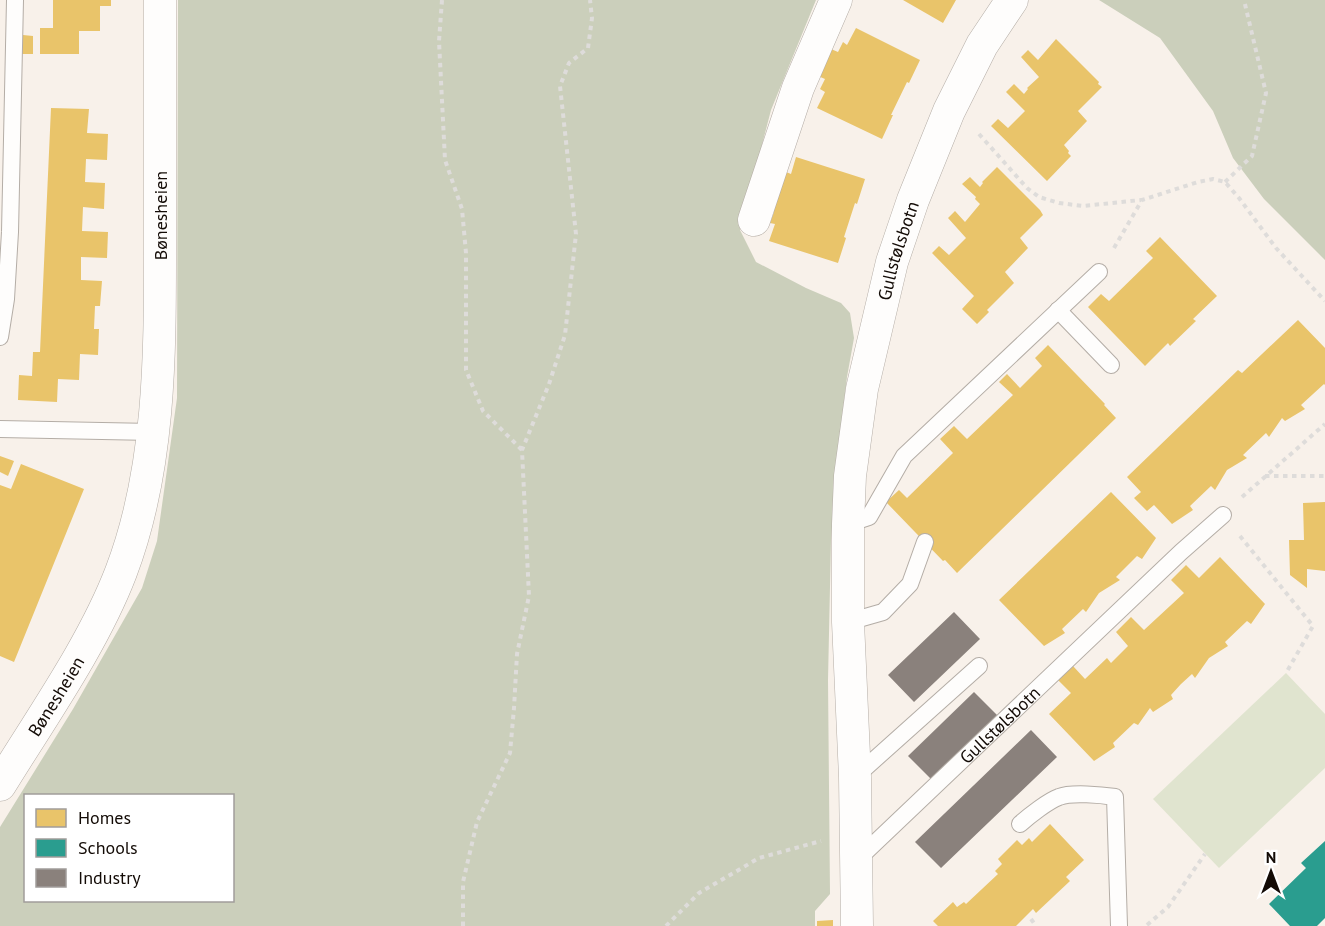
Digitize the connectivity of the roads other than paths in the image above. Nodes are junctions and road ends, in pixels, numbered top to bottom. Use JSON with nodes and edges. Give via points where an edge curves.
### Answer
{"nodes":[{"id":1,"x":15,"y":0,"type":"edge"},
{"id":2,"x":160,"y":0,"type":"edge"},
{"id":3,"x":836,"y":0,"type":"edge"},
{"id":4,"x":1012,"y":0,"type":"edge"},
{"id":5,"x":754,"y":220,"type":"dead end"},
{"id":6,"x":1099,"y":272,"type":"road end"},
{"id":7,"x":1059,"y":310,"type":"junction"},
{"id":8,"x":0,"y":337,"type":"edge"},
{"id":9,"x":1111,"y":364,"type":"dead end"},
{"id":10,"x":0,"y":429,"type":"edge"},
{"id":11,"x":153,"y":432,"type":"junction"},
{"id":12,"x":1223,"y":515,"type":"road end"},
{"id":13,"x":848,"y":524,"type":"junction"},
{"id":14,"x":925,"y":542,"type":"dead end"},
{"id":15,"x":848,"y":622,"type":"junction"},
{"id":16,"x":979,"y":666,"type":"dead end"},
{"id":17,"x":855,"y":777,"type":"junction"},
{"id":18,"x":0,"y":784,"type":"edge"},
{"id":19,"x":1020,"y":824,"type":"dead end"},
{"id":20,"x":855,"y":851,"type":"junction"},
{"id":21,"x":857,"y":926,"type":"edge"},
{"id":22,"x":1119,"y":926,"type":"edge"}],
"edges":[{"from":1,"to":8,"type":"lane","via":[[10,232]]},
{"from":2,"to":11,"type":"street","name":"Bønesheien","via":[[158,375]]},
{"from":3,"to":5,"type":"street","via":[[798,88]]},
{"from":4,"to":13,"type":"street","name":"Gullstølsbotn","via":[[982,45],[949,111],[892,262],[862,389]]},
{"from":6,"to":7,"type":"lane"},
{"from":7,"to":9,"type":"lane"},
{"from":7,"to":13,"type":"lane","via":[[904,456],[868,517]]},
{"from":10,"to":11,"type":"lane"},
{"from":11,"to":18,"type":"street","name":"Bønesheien","via":[[144,490],[121,572],[75,663]]},
{"from":12,"to":20,"type":"lane","name":"Gullstølsbotn"},
{"from":13,"to":15,"type":"street","name":"Gullstølsbotn"},
{"from":14,"to":15,"type":"lane","via":[[910,584],[890,605],[883,612]]},
{"from":15,"to":17,"type":"street","name":"Gullstølsbotn"},
{"from":16,"to":17,"type":"lane"},
{"from":17,"to":20,"type":"street","name":"Gullstølsbotn"},
{"from":19,"to":22,"type":"lane","via":[[1060,796],[1115,797]]},
{"from":20,"to":21,"type":"street","name":"Gullstølsbotn"}]}
